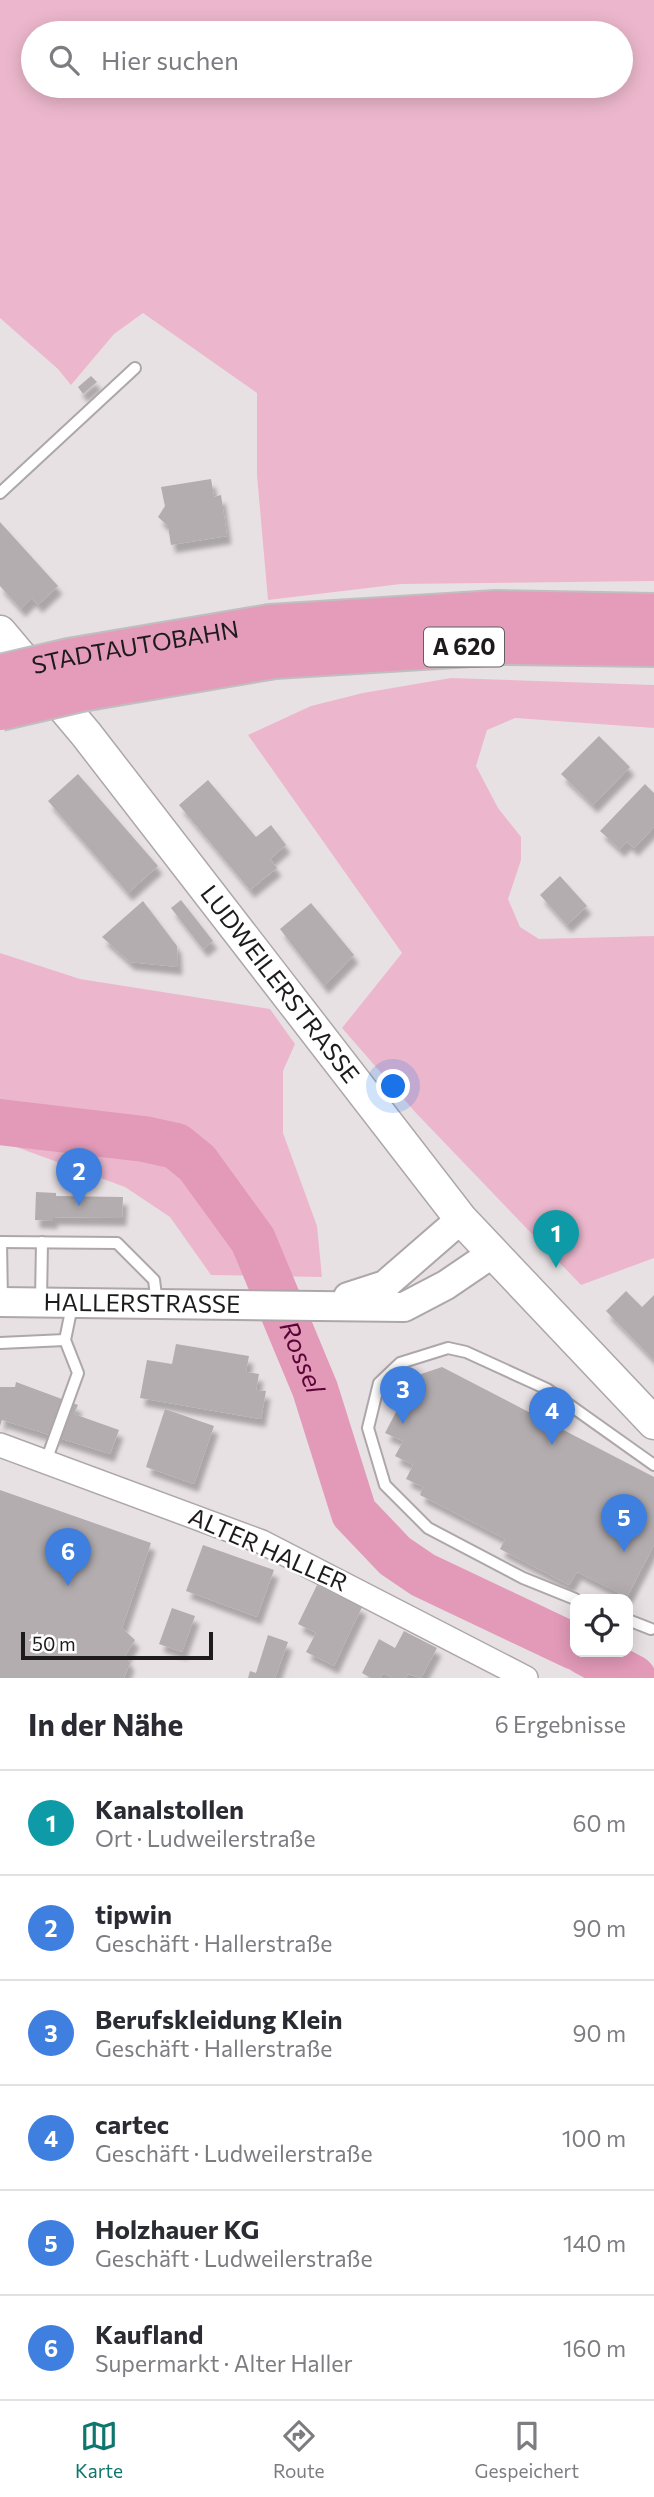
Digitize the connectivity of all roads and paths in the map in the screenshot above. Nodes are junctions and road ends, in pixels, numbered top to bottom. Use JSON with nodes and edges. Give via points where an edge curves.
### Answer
{"nodes":[{"id":1,"x":135,"y":368,"type":"dead end"},
{"id":2,"x":0,"y":493,"type":"edge"},
{"id":3,"x":654,"y":613,"type":"edge"},
{"id":4,"x":0,"y":632,"type":"edge"},
{"id":5,"x":272,"y":641,"type":"junction"},
{"id":6,"x":654,"y":647,"type":"edge"},
{"id":7,"x":0,"y":674,"type":"edge"},
{"id":8,"x":0,"y":711,"type":"edge"},
{"id":9,"x":461,"y":1219,"type":"junction"},
{"id":10,"x":0,"y":1242,"type":"edge"},
{"id":11,"x":43,"y":1242,"type":"junction"},
{"id":12,"x":493,"y":1253,"type":"junction"},
{"id":13,"x":1,"y":1302,"type":"edge"},
{"id":14,"x":41,"y":1303,"type":"junction"},
{"id":15,"x":72,"y":1303,"type":"junction"},
{"id":16,"x":157,"y":1303,"type":"junction"},
{"id":17,"x":325,"y":1304,"type":"junction"},
{"id":18,"x":65,"y":1340,"type":"junction"},
{"id":19,"x":0,"y":1343,"type":"edge"},
{"id":20,"x":654,"y":1423,"type":"edge"},
{"id":21,"x":0,"y":1445,"type":"edge"},
{"id":22,"x":46,"y":1461,"type":"junction"},
{"id":23,"x":654,"y":1465,"type":"edge"},
{"id":24,"x":570,"y":1597,"type":"edge"},
{"id":25,"x":633,"y":1622,"type":"edge"},
{"id":26,"x":651,"y":1629,"type":"dead end"},
{"id":27,"x":526,"y":1678,"type":"edge"}],
"edges":[{"from":1,"to":2,"type":"lane"},
{"from":3,"to":5,"type":"highway","number":"A 620","via":[[496,610]]},
{"from":4,"to":9,"type":"main road","name":"LUDWEILERSTRASSE","via":[[86,734]]},
{"from":5,"to":6,"type":"highway","number":"A 620"},
{"from":5,"to":7,"type":"highway","name":"STADTAUTOBAHN","number":"A 620","bridge":true,"via":[[69,659]]},
{"from":5,"to":8,"type":"highway","number":"A 620","bridge":true},
{"from":9,"to":12,"type":"main road","name":"LUDWEILERSTRASSE"},
{"from":9,"to":17,"type":"street","name":"HALLERSTRASSE","via":[[385,1285]]},
{"from":10,"to":11,"type":"lane"},
{"from":10,"to":13,"type":"lane"},
{"from":11,"to":14,"type":"lane"},
{"from":11,"to":16,"type":"lane","via":[[117,1243],[154,1280]]},
{"from":12,"to":17,"type":"street","name":"HALLERSTRASSE","via":[[404,1307]]},
{"from":12,"to":20,"type":"main road","name":"LUDWEILERSTRASSE"},
{"from":13,"to":14,"type":"street","name":"HALLERSTRASSE"},
{"from":14,"to":15,"type":"street","name":"HALLERSTRASSE"},
{"from":15,"to":16,"type":"street","name":"HALLERSTRASSE"},
{"from":15,"to":18,"type":"lane"},
{"from":16,"to":17,"type":"street","name":"HALLERSTRASSE"},
{"from":18,"to":19,"type":"lane"},
{"from":18,"to":22,"type":"lane","via":[[78,1373]]},
{"from":21,"to":22,"type":"street","name":"ALTER HALLER"},
{"from":22,"to":27,"type":"street","name":"ALTER HALLER","via":[[262,1542]]},
{"from":23,"to":24,"type":"lane","via":[[547,1389],[466,1352],[447,1348],[400,1363],[379,1383],[368,1428],[385,1485],[428,1528]]},
{"from":25,"to":26,"type":"lane"}]}
